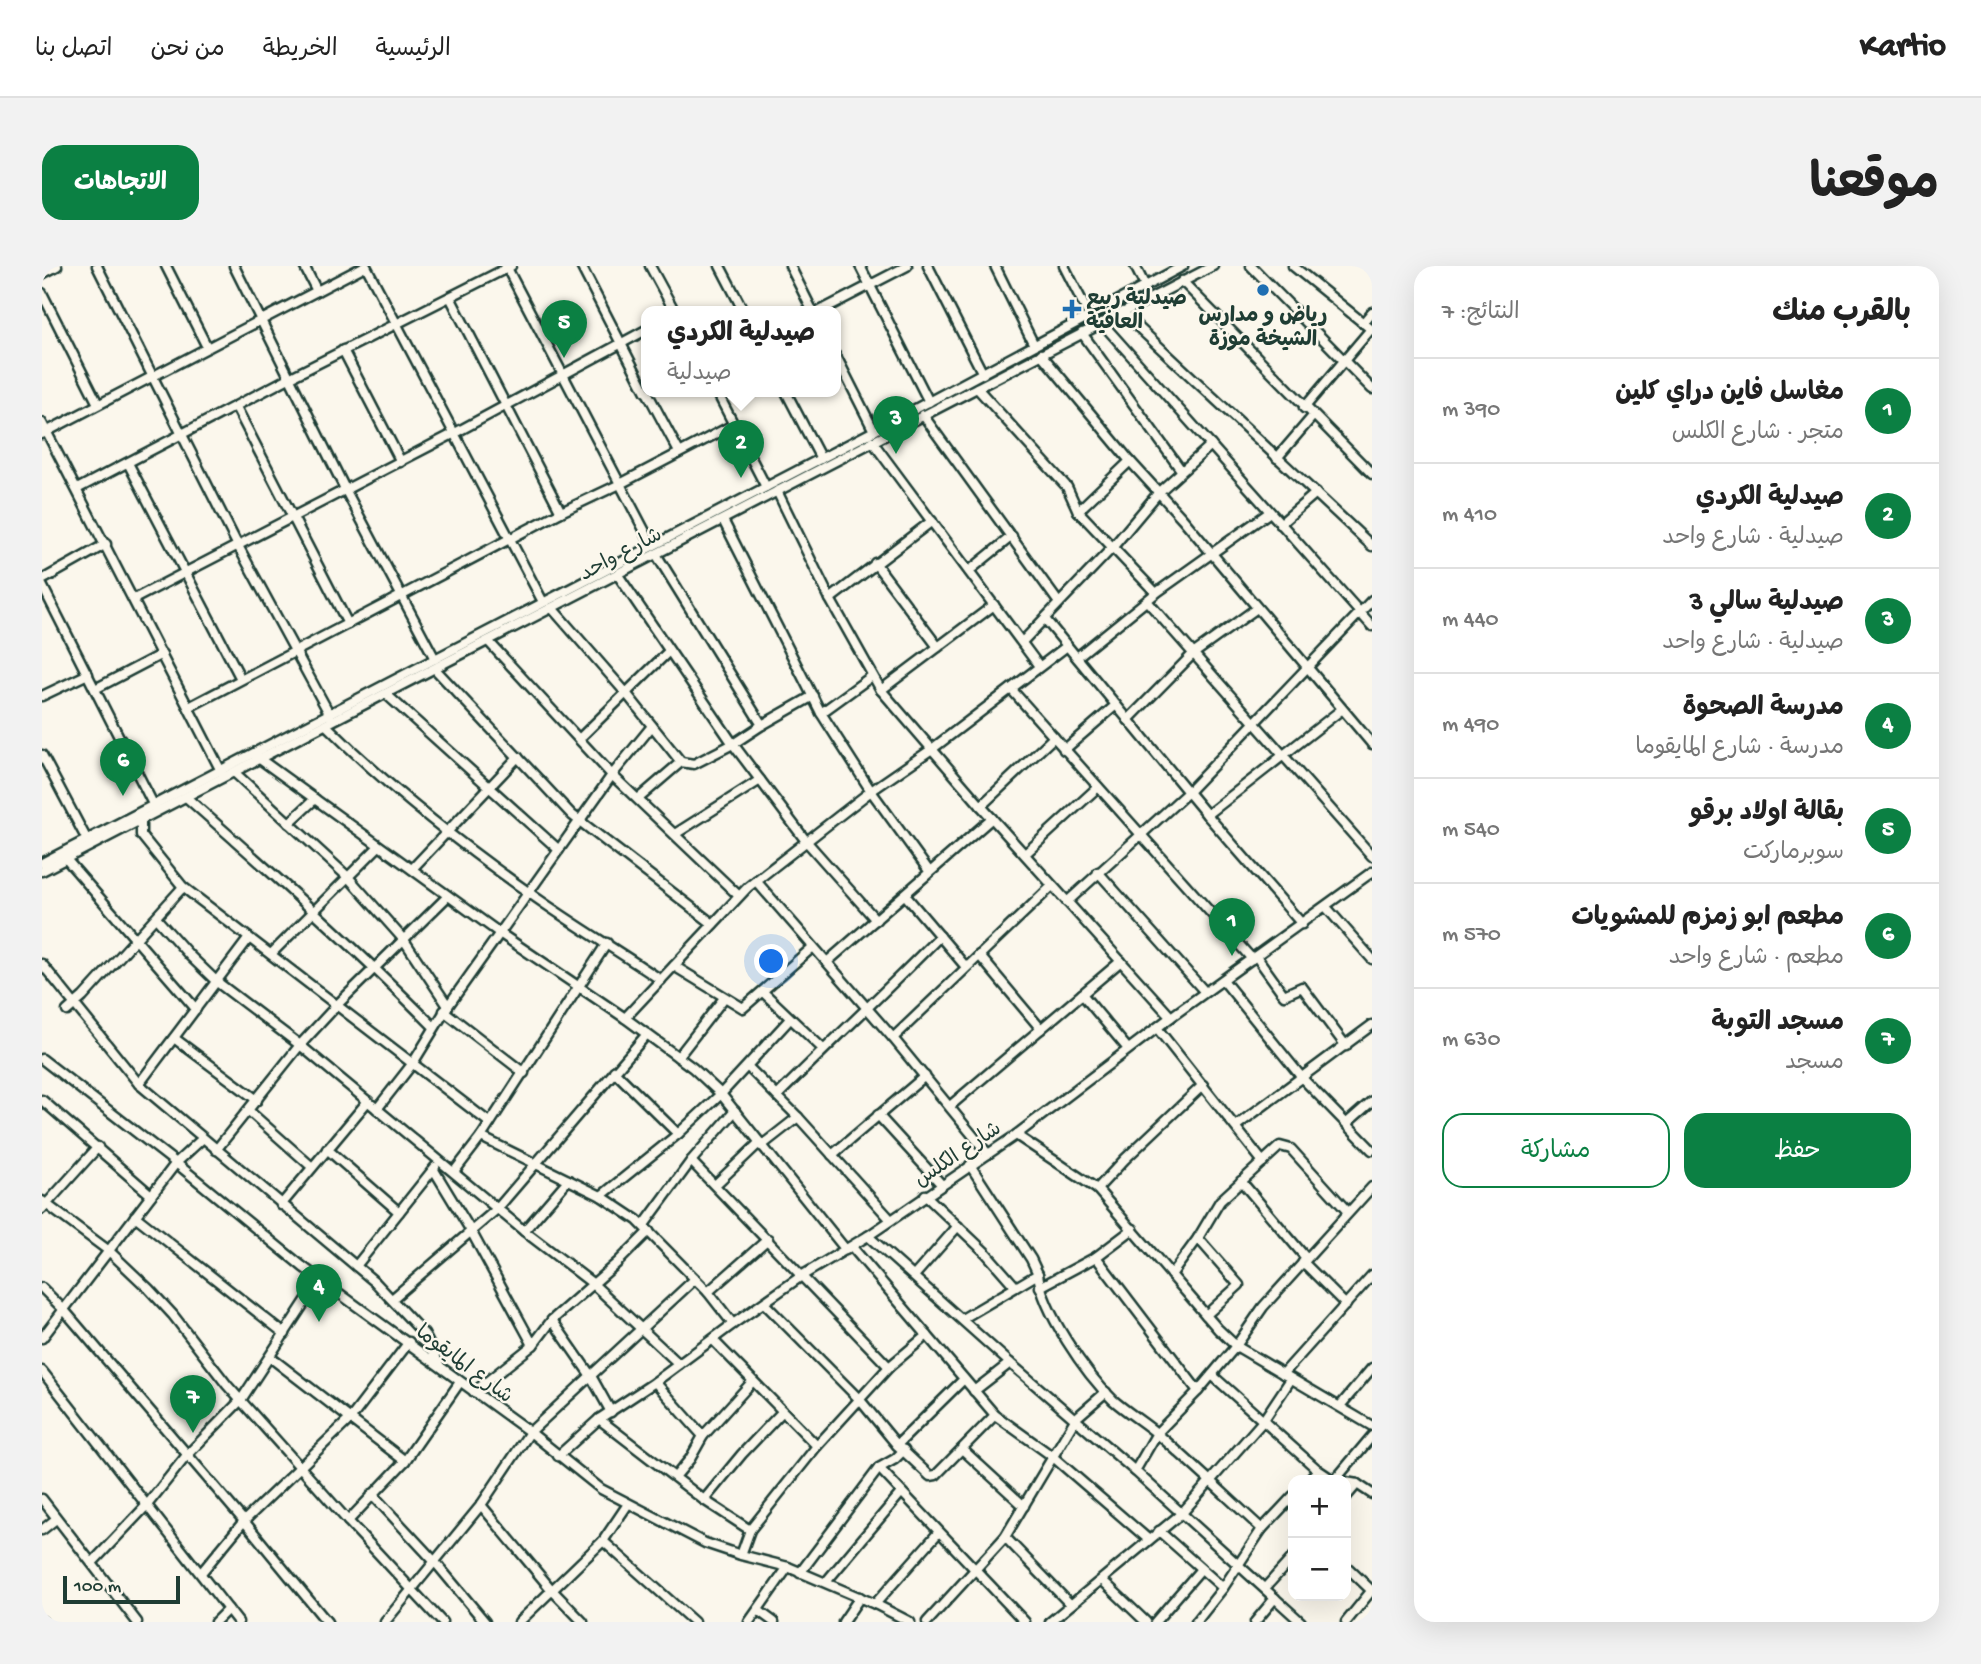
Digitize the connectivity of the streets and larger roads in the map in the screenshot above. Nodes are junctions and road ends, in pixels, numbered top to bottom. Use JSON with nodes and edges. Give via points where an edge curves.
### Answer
{"nodes":[{"id":1,"x":57,"y":266,"type":"edge"},
{"id":2,"x":97,"y":266,"type":"edge"},
{"id":3,"x":166,"y":266,"type":"edge"},
{"id":4,"x":234,"y":266,"type":"edge"},
{"id":5,"x":304,"y":266,"type":"edge"},
{"id":6,"x":365,"y":266,"type":"edge"},
{"id":7,"x":581,"y":266,"type":"edge"},
{"id":8,"x":650,"y":266,"type":"edge"},
{"id":9,"x":720,"y":266,"type":"edge"},
{"id":10,"x":790,"y":266,"type":"edge"},
{"id":11,"x":860,"y":266,"type":"edge"},
{"id":12,"x":907,"y":266,"type":"edge"},
{"id":13,"x":928,"y":266,"type":"edge"},
{"id":14,"x":995,"y":266,"type":"edge"},
{"id":15,"x":1064,"y":266,"type":"edge"},
{"id":16,"x":1135,"y":266,"type":"edge"},
{"id":17,"x":1183,"y":266,"type":"edge"},
{"id":18,"x":1213,"y":266,"type":"edge"},
{"id":19,"x":1251,"y":266,"type":"edge"},
{"id":20,"x":1293,"y":266,"type":"edge"},
{"id":21,"x":508,"y":267,"type":"edge"},
{"id":22,"x":42,"y":274,"type":"edge"},
{"id":23,"x":1182,"y":281,"type":"junction"},
{"id":24,"x":870,"y":285,"type":"junction"},
{"id":25,"x":1145,"y":286,"type":"junction"},
{"id":26,"x":317,"y":291,"type":"junction"},
{"id":27,"x":42,"y":293,"type":"edge"},
{"id":28,"x":450,"y":297,"type":"junction"},
{"id":29,"x":672,"y":306,"type":"edge"},
{"id":30,"x":741,"y":306,"type":"edge"},
{"id":31,"x":812,"y":306,"type":"edge"},
{"id":32,"x":827,"y":306,"type":"edge"},
{"id":33,"x":1122,"y":312,"type":"junction"},
{"id":34,"x":1372,"y":312,"type":"edge"},
{"id":35,"x":1089,"y":315,"type":"junction"},
{"id":36,"x":260,"y":320,"type":"junction"},
{"id":37,"x":396,"y":323,"type":"junction"},
{"id":38,"x":1102,"y":323,"type":"junction"},
{"id":39,"x":1363,"y":323,"type":"junction"},
{"id":40,"x":1372,"y":329,"type":"edge"},
{"id":41,"x":641,"y":333,"type":"edge"},
{"id":42,"x":1082,"y":333,"type":"junction"},
{"id":43,"x":621,"y":344,"type":"junction"},
{"id":44,"x":1034,"y":345,"type":"junction"},
{"id":45,"x":207,"y":347,"type":"junction"},
{"id":46,"x":343,"y":350,"type":"junction"},
{"id":47,"x":1041,"y":354,"type":"junction"},
{"id":48,"x":1343,"y":363,"type":"junction"},
{"id":49,"x":841,"y":368,"type":"edge"},
{"id":50,"x":983,"y":374,"type":"junction"},
{"id":51,"x":562,"y":375,"type":"junction"},
{"id":52,"x":151,"y":377,"type":"junction"},
{"id":53,"x":289,"y":378,"type":"junction"},
{"id":54,"x":641,"y":381,"type":"edge"},
{"id":55,"x":977,"y":388,"type":"junction"},
{"id":56,"x":1372,"y":390,"type":"edge"},
{"id":57,"x":650,"y":397,"type":"edge"},
{"id":58,"x":719,"y":397,"type":"edge"},
{"id":59,"x":789,"y":397,"type":"edge"},
{"id":60,"x":929,"y":402,"type":"junction"},
{"id":61,"x":98,"y":404,"type":"junction"},
{"id":62,"x":505,"y":405,"type":"junction"},
{"id":63,"x":236,"y":407,"type":"junction"},
{"id":64,"x":1304,"y":408,"type":"junction"},
{"id":65,"x":923,"y":415,"type":"junction"},
{"id":66,"x":1313,"y":416,"type":"junction"},
{"id":67,"x":733,"y":425,"type":"junction"},
{"id":68,"x":43,"y":430,"type":"edge"},
{"id":69,"x":874,"y":431,"type":"junction"},
{"id":70,"x":453,"y":434,"type":"junction"},
{"id":71,"x":181,"y":435,"type":"junction"},
{"id":72,"x":873,"y":441,"type":"junction"},
{"id":73,"x":1211,"y":444,"type":"junction"},
{"id":74,"x":680,"y":452,"type":"junction"},
{"id":75,"x":1277,"y":458,"type":"junction"},
{"id":76,"x":821,"y":459,"type":"junction"},
{"id":77,"x":1130,"y":461,"type":"junction"},
{"id":78,"x":401,"y":462,"type":"junction"},
{"id":79,"x":128,"y":463,"type":"junction"},
{"id":80,"x":811,"y":469,"type":"junction"},
{"id":81,"x":1181,"y":470,"type":"junction"},
{"id":82,"x":1372,"y":474,"type":"edge"},
{"id":83,"x":620,"y":484,"type":"junction"},
{"id":84,"x":766,"y":487,"type":"junction"},
{"id":85,"x":77,"y":489,"type":"junction"},
{"id":86,"x":345,"y":489,"type":"junction"},
{"id":87,"x":777,"y":491,"type":"junction"},
{"id":88,"x":1159,"y":492,"type":"junction"},
{"id":89,"x":1315,"y":493,"type":"junction"},
{"id":90,"x":1078,"y":510,"type":"junction"},
{"id":91,"x":561,"y":512,"type":"junction"},
{"id":92,"x":1270,"y":512,"type":"junction"},
{"id":93,"x":293,"y":516,"type":"junction"},
{"id":94,"x":723,"y":520,"type":"junction"},
{"id":95,"x":932,"y":521,"type":"junction"},
{"id":96,"x":1280,"y":524,"type":"junction"},
{"id":97,"x":1012,"y":536,"type":"junction"},
{"id":98,"x":509,"y":539,"type":"junction"},
{"id":99,"x":106,"y":544,"type":"junction"},
{"id":100,"x":237,"y":544,"type":"junction"},
{"id":101,"x":1372,"y":547,"type":"edge"},
{"id":102,"x":1112,"y":548,"type":"junction"},
{"id":103,"x":654,"y":550,"type":"junction"},
{"id":104,"x":1213,"y":554,"type":"junction"},
{"id":105,"x":875,"y":563,"type":"junction"},
{"id":106,"x":186,"y":571,"type":"junction"},
{"id":107,"x":969,"y":572,"type":"junction"},
{"id":108,"x":618,"y":575,"type":"junction"},
{"id":109,"x":42,"y":583,"type":"edge"},
{"id":110,"x":1157,"y":593,"type":"junction"},
{"id":111,"x":401,"y":596,"type":"junction"},
{"id":112,"x":134,"y":599,"type":"junction"},
{"id":113,"x":830,"y":599,"type":"junction"},
{"id":114,"x":1372,"y":600,"type":"edge"},
{"id":115,"x":1147,"y":601,"type":"junction"},
{"id":116,"x":543,"y":602,"type":"junction"},
{"id":117,"x":1059,"y":603,"type":"junction"},
{"id":118,"x":994,"y":605,"type":"junction"},
{"id":119,"x":552,"y":608,"type":"junction"},
{"id":120,"x":1257,"y":608,"type":"junction"},
{"id":121,"x":532,"y":609,"type":"junction"},
{"id":122,"x":1361,"y":613,"type":"junction"},
{"id":123,"x":537,"y":617,"type":"junction"},
{"id":124,"x":1045,"y":619,"type":"junction"},
{"id":125,"x":348,"y":624,"type":"junction"},
{"id":126,"x":1372,"y":626,"type":"edge"},
{"id":127,"x":488,"y":641,"type":"junction"},
{"id":128,"x":1022,"y":642,"type":"junction"},
{"id":129,"x":1068,"y":646,"type":"junction"},
{"id":130,"x":938,"y":648,"type":"junction"},
{"id":131,"x":295,"y":651,"type":"junction"},
{"id":132,"x":669,"y":652,"type":"junction"},
{"id":133,"x":162,"y":654,"type":"junction"},
{"id":134,"x":1193,"y":654,"type":"junction"},
{"id":135,"x":1077,"y":657,"type":"junction"},
{"id":136,"x":435,"y":659,"type":"junction"},
{"id":137,"x":1039,"y":666,"type":"junction"},
{"id":138,"x":435,"y":669,"type":"junction"},
{"id":139,"x":1309,"y":669,"type":"junction"},
{"id":140,"x":88,"y":674,"type":"junction"},
{"id":141,"x":872,"y":676,"type":"junction"},
{"id":142,"x":241,"y":679,"type":"junction"},
{"id":143,"x":1011,"y":689,"type":"junction"},
{"id":144,"x":95,"y":690,"type":"junction"},
{"id":145,"x":881,"y":690,"type":"junction"},
{"id":146,"x":626,"y":693,"type":"junction"},
{"id":147,"x":387,"y":695,"type":"junction"},
{"id":148,"x":42,"y":696,"type":"edge"},
{"id":149,"x":813,"y":696,"type":"junction"},
{"id":150,"x":1115,"y":705,"type":"junction"},
{"id":151,"x":189,"y":707,"type":"junction"},
{"id":152,"x":1341,"y":710,"type":"junction"},
{"id":153,"x":821,"y":713,"type":"junction"},
{"id":154,"x":330,"y":715,"type":"junction"},
{"id":155,"x":1128,"y":720,"type":"junction"},
{"id":156,"x":1254,"y":723,"type":"junction"},
{"id":157,"x":762,"y":725,"type":"junction"},
{"id":158,"x":327,"y":726,"type":"junction"},
{"id":159,"x":652,"y":726,"type":"junction"},
{"id":160,"x":1054,"y":737,"type":"junction"},
{"id":161,"x":579,"y":739,"type":"junction"},
{"id":162,"x":733,"y":744,"type":"junction"},
{"id":163,"x":1372,"y":744,"type":"edge"},
{"id":164,"x":932,"y":749,"type":"junction"},
{"id":165,"x":1064,"y":750,"type":"junction"},
{"id":166,"x":42,"y":755,"type":"edge"},
{"id":167,"x":257,"y":757,"type":"junction"},
{"id":168,"x":518,"y":757,"type":"junction"},
{"id":169,"x":1282,"y":757,"type":"junction"},
{"id":170,"x":681,"y":762,"type":"junction"},
{"id":171,"x":221,"y":771,"type":"junction"},
{"id":172,"x":235,"y":773,"type":"junction"},
{"id":173,"x":612,"y":775,"type":"junction"},
{"id":174,"x":760,"y":780,"type":"junction"},
{"id":175,"x":1098,"y":787,"type":"junction"},
{"id":176,"x":490,"y":788,"type":"junction"},
{"id":177,"x":871,"y":791,"type":"junction"},
{"id":178,"x":1188,"y":792,"type":"junction"},
{"id":179,"x":186,"y":797,"type":"junction"},
{"id":180,"x":314,"y":799,"type":"junction"},
{"id":181,"x":638,"y":799,"type":"junction"},
{"id":182,"x":981,"y":806,"type":"junction"},
{"id":183,"x":156,"y":809,"type":"junction"},
{"id":184,"x":1207,"y":815,"type":"junction"},
{"id":185,"x":141,"y":817,"type":"junction"},
{"id":186,"x":992,"y":818,"type":"junction"},
{"id":187,"x":579,"y":821,"type":"junction"},
{"id":188,"x":289,"y":823,"type":"junction"},
{"id":189,"x":449,"y":832,"type":"junction"},
{"id":190,"x":675,"y":834,"type":"junction"},
{"id":191,"x":1140,"y":834,"type":"junction"},
{"id":192,"x":87,"y":841,"type":"junction"},
{"id":193,"x":806,"y":841,"type":"junction"},
{"id":194,"x":379,"y":846,"type":"junction"},
{"id":195,"x":559,"y":850,"type":"junction"},
{"id":196,"x":1025,"y":855,"type":"junction"},
{"id":197,"x":1372,"y":856,"type":"edge"},
{"id":198,"x":66,"y":859,"type":"junction"},
{"id":199,"x":42,"y":863,"type":"edge"},
{"id":200,"x":412,"y":869,"type":"junction"},
{"id":201,"x":42,"y":871,"type":"edge"},
{"id":202,"x":929,"y":871,"type":"junction"},
{"id":203,"x":1098,"y":872,"type":"junction"},
{"id":204,"x":1372,"y":872,"type":"edge"},
{"id":205,"x":348,"y":877,"type":"junction"},
{"id":206,"x":756,"y":881,"type":"junction"},
{"id":207,"x":1052,"y":886,"type":"junction"},
{"id":208,"x":183,"y":887,"type":"junction"},
{"id":209,"x":528,"y":892,"type":"junction"},
{"id":210,"x":905,"y":895,"type":"junction"},
{"id":211,"x":448,"y":896,"type":"junction"},
{"id":212,"x":739,"y":896,"type":"junction"},
{"id":213,"x":1067,"y":902,"type":"junction"},
{"id":214,"x":1326,"y":907,"type":"junction"},
{"id":215,"x":314,"y":911,"type":"junction"},
{"id":216,"x":156,"y":918,"type":"junction"},
{"id":217,"x":876,"y":920,"type":"junction"},
{"id":218,"x":713,"y":924,"type":"junction"},
{"id":219,"x":1302,"y":924,"type":"junction"},
{"id":220,"x":501,"y":934,"type":"junction"},
{"id":221,"x":940,"y":936,"type":"junction"},
{"id":222,"x":250,"y":939,"type":"junction"},
{"id":223,"x":404,"y":940,"type":"junction"},
{"id":224,"x":134,"y":941,"type":"junction"},
{"id":225,"x":607,"y":943,"type":"junction"},
{"id":226,"x":813,"y":947,"type":"junction"},
{"id":227,"x":271,"y":954,"type":"junction"},
{"id":228,"x":979,"y":954,"type":"junction"},
{"id":229,"x":1254,"y":957,"type":"junction"},
{"id":230,"x":1372,"y":959,"type":"edge"},
{"id":231,"x":1121,"y":961,"type":"junction"},
{"id":232,"x":827,"y":962,"type":"junction"},
{"id":233,"x":42,"y":964,"type":"edge"},
{"id":234,"x":674,"y":966,"type":"junction"},
{"id":235,"x":967,"y":967,"type":"junction"},
{"id":236,"x":376,"y":968,"type":"junction"},
{"id":237,"x":661,"y":980,"type":"junction"},
{"id":238,"x":1223,"y":980,"type":"junction"},
{"id":239,"x":217,"y":982,"type":"junction"},
{"id":240,"x":579,"y":987,"type":"junction"},
{"id":241,"x":763,"y":992,"type":"junction"},
{"id":242,"x":1205,"y":992,"type":"junction"},
{"id":243,"x":1082,"y":994,"type":"junction"},
{"id":244,"x":724,"y":998,"type":"junction"},
{"id":245,"x":75,"y":1004,"type":"junction"},
{"id":246,"x":338,"y":1004,"type":"junction"},
{"id":247,"x":196,"y":1009,"type":"junction"},
{"id":248,"x":446,"y":1009,"type":"junction"},
{"id":249,"x":868,"y":1010,"type":"junction"},
{"id":250,"x":67,"y":1011,"type":"dead end"},
{"id":251,"x":1171,"y":1017,"type":"junction"},
{"id":252,"x":625,"y":1018,"type":"junction"},
{"id":253,"x":790,"y":1019,"type":"junction"},
{"id":254,"x":1372,"y":1025,"type":"edge"},
{"id":255,"x":434,"y":1027,"type":"junction"},
{"id":256,"x":1157,"y":1028,"type":"junction"},
{"id":257,"x":1041,"y":1029,"type":"junction"},
{"id":258,"x":647,"y":1034,"type":"junction"},
{"id":259,"x":174,"y":1038,"type":"junction"},
{"id":260,"x":893,"y":1038,"type":"junction"},
{"id":261,"x":300,"y":1045,"type":"junction"},
{"id":262,"x":1346,"y":1046,"type":"junction"},
{"id":263,"x":822,"y":1049,"type":"junction"},
{"id":264,"x":1128,"y":1049,"type":"junction"},
{"id":265,"x":678,"y":1057,"type":"junction"},
{"id":266,"x":42,"y":1059,"type":"edge"},
{"id":267,"x":413,"y":1063,"type":"junction"},
{"id":268,"x":748,"y":1066,"type":"junction"},
{"id":269,"x":614,"y":1071,"type":"junction"},
{"id":270,"x":524,"y":1073,"type":"junction"},
{"id":271,"x":925,"y":1076,"type":"junction"},
{"id":272,"x":1303,"y":1079,"type":"junction"},
{"id":273,"x":139,"y":1084,"type":"junction"},
{"id":274,"x":1203,"y":1085,"type":"junction"},
{"id":275,"x":721,"y":1094,"type":"junction"},
{"id":276,"x":777,"y":1096,"type":"junction"},
{"id":277,"x":42,"y":1100,"type":"edge"},
{"id":278,"x":257,"y":1100,"type":"junction"},
{"id":279,"x":368,"y":1101,"type":"junction"},
{"id":280,"x":1372,"y":1101,"type":"edge"},
{"id":281,"x":950,"y":1105,"type":"junction"},
{"id":282,"x":377,"y":1109,"type":"junction"},
{"id":283,"x":248,"y":1111,"type":"junction"},
{"id":284,"x":735,"y":1111,"type":"junction"},
{"id":285,"x":878,"y":1115,"type":"junction"},
{"id":286,"x":798,"y":1117,"type":"junction"},
{"id":287,"x":1347,"y":1123,"type":"junction"},
{"id":288,"x":490,"y":1124,"type":"junction"},
{"id":289,"x":1236,"y":1126,"type":"junction"},
{"id":290,"x":678,"y":1135,"type":"junction"},
{"id":291,"x":1016,"y":1135,"type":"junction"},
{"id":292,"x":481,"y":1137,"type":"junction"},
{"id":293,"x":202,"y":1139,"type":"junction"},
{"id":294,"x":760,"y":1145,"type":"junction"},
{"id":295,"x":98,"y":1147,"type":"junction"},
{"id":296,"x":327,"y":1149,"type":"junction"},
{"id":297,"x":216,"y":1150,"type":"junction"},
{"id":298,"x":1372,"y":1150,"type":"edge"},
{"id":299,"x":988,"y":1154,"type":"junction"},
{"id":300,"x":832,"y":1155,"type":"junction"},
{"id":301,"x":441,"y":1161,"type":"junction"},
{"id":302,"x":691,"y":1161,"type":"junction"},
{"id":303,"x":1263,"y":1162,"type":"junction"},
{"id":304,"x":176,"y":1163,"type":"junction"},
{"id":305,"x":535,"y":1165,"type":"junction"},
{"id":306,"x":970,"y":1165,"type":"junction"},
{"id":307,"x":312,"y":1167,"type":"junction"},
{"id":308,"x":434,"y":1170,"type":"junction"},
{"id":309,"x":456,"y":1173,"type":"junction"},
{"id":310,"x":568,"y":1180,"type":"junction"},
{"id":311,"x":1241,"y":1181,"type":"junction"},
{"id":312,"x":941,"y":1184,"type":"junction"},
{"id":313,"x":715,"y":1185,"type":"junction"},
{"id":314,"x":444,"y":1186,"type":"junction"},
{"id":315,"x":1372,"y":1187,"type":"edge"},
{"id":316,"x":1097,"y":1189,"type":"junction"},
{"id":317,"x":151,"y":1195,"type":"junction"},
{"id":318,"x":925,"y":1195,"type":"junction"},
{"id":319,"x":601,"y":1196,"type":"junction"},
{"id":320,"x":43,"y":1205,"type":"edge"},
{"id":321,"x":281,"y":1205,"type":"junction"},
{"id":322,"x":497,"y":1209,"type":"junction"},
{"id":323,"x":399,"y":1212,"type":"junction"},
{"id":324,"x":1348,"y":1212,"type":"junction"},
{"id":325,"x":135,"y":1216,"type":"junction"},
{"id":326,"x":891,"y":1220,"type":"junction"},
{"id":327,"x":958,"y":1226,"type":"junction"},
{"id":328,"x":646,"y":1228,"type":"junction"},
{"id":329,"x":1133,"y":1229,"type":"junction"},
{"id":330,"x":471,"y":1231,"type":"junction"},
{"id":331,"x":524,"y":1231,"type":"junction"},
{"id":332,"x":868,"y":1236,"type":"junction"},
{"id":333,"x":1198,"y":1238,"type":"junction"},
{"id":334,"x":768,"y":1239,"type":"junction"},
{"id":335,"x":849,"y":1248,"type":"junction"},
{"id":336,"x":109,"y":1251,"type":"junction"},
{"id":337,"x":1096,"y":1257,"type":"junction"},
{"id":338,"x":1305,"y":1260,"type":"junction"},
{"id":339,"x":356,"y":1266,"type":"junction"},
{"id":340,"x":1038,"y":1273,"type":"junction"},
{"id":341,"x":803,"y":1275,"type":"junction"},
{"id":342,"x":1171,"y":1275,"type":"junction"},
{"id":343,"x":1372,"y":1275,"type":"edge"},
{"id":344,"x":914,"y":1276,"type":"junction"},
{"id":345,"x":320,"y":1279,"type":"junction"},
{"id":346,"x":695,"y":1279,"type":"junction"},
{"id":347,"x":592,"y":1283,"type":"junction"},
{"id":348,"x":1015,"y":1286,"type":"junction"},
{"id":349,"x":1040,"y":1287,"type":"junction"},
{"id":350,"x":42,"y":1288,"type":"edge"},
{"id":351,"x":708,"y":1292,"type":"junction"},
{"id":352,"x":392,"y":1299,"type":"junction"},
{"id":353,"x":764,"y":1303,"type":"junction"},
{"id":354,"x":1346,"y":1305,"type":"junction"},
{"id":355,"x":64,"y":1310,"type":"junction"},
{"id":356,"x":1206,"y":1315,"type":"junction"},
{"id":357,"x":962,"y":1319,"type":"junction"},
{"id":358,"x":552,"y":1320,"type":"junction"},
{"id":359,"x":733,"y":1324,"type":"junction"},
{"id":360,"x":642,"y":1328,"type":"junction"},
{"id":361,"x":285,"y":1334,"type":"junction"},
{"id":362,"x":927,"y":1335,"type":"junction"},
{"id":363,"x":42,"y":1338,"type":"edge"},
{"id":364,"x":713,"y":1340,"type":"junction"},
{"id":365,"x":409,"y":1342,"type":"junction"},
{"id":366,"x":533,"y":1345,"type":"junction"},
{"id":367,"x":1236,"y":1346,"type":"junction"},
{"id":368,"x":270,"y":1357,"type":"junction"},
{"id":369,"x":1010,"y":1363,"type":"junction"},
{"id":370,"x":680,"y":1364,"type":"junction"},
{"id":371,"x":889,"y":1367,"type":"junction"},
{"id":372,"x":441,"y":1368,"type":"junction"},
{"id":373,"x":1372,"y":1368,"type":"edge"},
{"id":374,"x":42,"y":1371,"type":"edge"},
{"id":375,"x":1212,"y":1375,"type":"junction"},
{"id":376,"x":591,"y":1376,"type":"junction"},
{"id":377,"x":1287,"y":1377,"type":"junction"},
{"id":378,"x":964,"y":1379,"type":"junction"},
{"id":379,"x":460,"y":1382,"type":"junction"},
{"id":380,"x":655,"y":1382,"type":"junction"},
{"id":381,"x":752,"y":1382,"type":"junction"},
{"id":382,"x":974,"y":1391,"type":"junction"},
{"id":383,"x":1198,"y":1391,"type":"junction"},
{"id":384,"x":474,"y":1392,"type":"junction"},
{"id":385,"x":1106,"y":1392,"type":"junction"},
{"id":386,"x":241,"y":1399,"type":"junction"},
{"id":387,"x":860,"y":1400,"type":"junction"},
{"id":388,"x":1340,"y":1406,"type":"junction"},
{"id":389,"x":611,"y":1412,"type":"junction"},
{"id":390,"x":782,"y":1412,"type":"junction"},
{"id":391,"x":995,"y":1415,"type":"junction"},
{"id":392,"x":351,"y":1418,"type":"junction"},
{"id":393,"x":599,"y":1419,"type":"junction"},
{"id":394,"x":1076,"y":1419,"type":"junction"},
{"id":395,"x":1263,"y":1421,"type":"junction"},
{"id":396,"x":1372,"y":1426,"type":"edge"},
{"id":397,"x":530,"y":1432,"type":"junction"},
{"id":398,"x":1157,"y":1433,"type":"junction"},
{"id":399,"x":703,"y":1436,"type":"junction"},
{"id":400,"x":1372,"y":1436,"type":"edge"},
{"id":401,"x":817,"y":1446,"type":"junction"},
{"id":402,"x":900,"y":1448,"type":"junction"},
{"id":403,"x":962,"y":1449,"type":"junction"},
{"id":404,"x":187,"y":1455,"type":"junction"},
{"id":405,"x":558,"y":1456,"type":"junction"},
{"id":406,"x":1052,"y":1456,"type":"junction"},
{"id":407,"x":405,"y":1461,"type":"junction"},
{"id":408,"x":301,"y":1467,"type":"junction"},
{"id":409,"x":879,"y":1468,"type":"junction"},
{"id":410,"x":1318,"y":1470,"type":"junction"},
{"id":411,"x":1135,"y":1471,"type":"junction"},
{"id":412,"x":1313,"y":1475,"type":"edge"},
{"id":413,"x":1326,"y":1475,"type":"edge"},
{"id":414,"x":1338,"y":1475,"type":"edge"},
{"id":415,"x":675,"y":1477,"type":"junction"},
{"id":416,"x":1210,"y":1481,"type":"junction"},
{"id":417,"x":1351,"y":1483,"type":"edge"},
{"id":418,"x":1357,"y":1484,"type":"junction"},
{"id":419,"x":1351,"y":1491,"type":"edge"},
{"id":420,"x":901,"y":1493,"type":"junction"},
{"id":421,"x":372,"y":1494,"type":"junction"},
{"id":422,"x":1372,"y":1494,"type":"edge"},
{"id":423,"x":42,"y":1499,"type":"edge"},
{"id":424,"x":704,"y":1500,"type":"junction"},
{"id":425,"x":1288,"y":1501,"type":"edge"},
{"id":426,"x":628,"y":1504,"type":"junction"},
{"id":427,"x":147,"y":1505,"type":"junction"},
{"id":428,"x":481,"y":1505,"type":"junction"},
{"id":429,"x":1024,"y":1506,"type":"junction"},
{"id":430,"x":1182,"y":1513,"type":"junction"},
{"id":431,"x":57,"y":1519,"type":"junction"},
{"id":432,"x":244,"y":1521,"type":"junction"},
{"id":433,"x":348,"y":1521,"type":"junction"},
{"id":434,"x":42,"y":1530,"type":"edge"},
{"id":435,"x":750,"y":1530,"type":"junction"},
{"id":436,"x":1262,"y":1530,"type":"junction"},
{"id":437,"x":1159,"y":1531,"type":"junction"},
{"id":438,"x":938,"y":1533,"type":"junction"},
{"id":439,"x":1005,"y":1537,"type":"junction"},
{"id":440,"x":1149,"y":1540,"type":"junction"},
{"id":441,"x":603,"y":1541,"type":"junction"},
{"id":442,"x":741,"y":1555,"type":"junction"},
{"id":443,"x":435,"y":1562,"type":"junction"},
{"id":444,"x":92,"y":1563,"type":"junction"},
{"id":445,"x":1288,"y":1563,"type":"edge"},
{"id":446,"x":1238,"y":1564,"type":"junction"},
{"id":447,"x":788,"y":1567,"type":"junction"},
{"id":448,"x":1201,"y":1569,"type":"junction"},
{"id":449,"x":975,"y":1570,"type":"junction"},
{"id":450,"x":1351,"y":1571,"type":"edge"},
{"id":451,"x":201,"y":1573,"type":"junction"},
{"id":452,"x":800,"y":1573,"type":"junction"},
{"id":453,"x":1102,"y":1580,"type":"junction"},
{"id":454,"x":826,"y":1583,"type":"junction"},
{"id":455,"x":1223,"y":1588,"type":"junction"},
{"id":456,"x":1265,"y":1588,"type":"junction"},
{"id":457,"x":413,"y":1589,"type":"junction"},
{"id":458,"x":551,"y":1590,"type":"junction"},
{"id":459,"x":1372,"y":1591,"type":"edge"},
{"id":460,"x":860,"y":1597,"type":"junction"},
{"id":461,"x":1275,"y":1598,"type":"junction"},
{"id":462,"x":875,"y":1604,"type":"junction"},
{"id":463,"x":1070,"y":1604,"type":"junction"},
{"id":464,"x":228,"y":1609,"type":"junction"},
{"id":465,"x":759,"y":1611,"type":"junction"},
{"id":466,"x":685,"y":1615,"type":"junction"},
{"id":467,"x":137,"y":1622,"type":"edge"},
{"id":468,"x":215,"y":1622,"type":"edge"},
{"id":469,"x":238,"y":1622,"type":"edge"},
{"id":470,"x":327,"y":1622,"type":"edge"},
{"id":471,"x":385,"y":1622,"type":"edge"},
{"id":472,"x":442,"y":1622,"type":"edge"},
{"id":473,"x":485,"y":1622,"type":"edge"},
{"id":474,"x":519,"y":1622,"type":"edge"},
{"id":475,"x":583,"y":1622,"type":"edge"},
{"id":476,"x":677,"y":1622,"type":"edge"},
{"id":477,"x":694,"y":1622,"type":"edge"},
{"id":478,"x":749,"y":1622,"type":"edge"},
{"id":479,"x":774,"y":1622,"type":"edge"},
{"id":480,"x":843,"y":1622,"type":"edge"},
{"id":481,"x":909,"y":1622,"type":"edge"},
{"id":482,"x":927,"y":1622,"type":"edge"},
{"id":483,"x":1025,"y":1622,"type":"edge"},
{"id":484,"x":1050,"y":1622,"type":"edge"},
{"id":485,"x":1146,"y":1622,"type":"edge"},
{"id":486,"x":1155,"y":1622,"type":"edge"},
{"id":487,"x":1196,"y":1622,"type":"edge"},
{"id":488,"x":1255,"y":1622,"type":"edge"},
{"id":489,"x":1301,"y":1622,"type":"edge"},
{"id":490,"x":1346,"y":1622,"type":"edge"}],
"edges":[{"from":1,"to":22,"type":"street"},
{"from":2,"to":52,"type":"street"},
{"from":3,"to":45,"type":"street"},
{"from":4,"to":36,"type":"street"},
{"from":5,"to":26,"type":"street"},
{"from":6,"to":26,"type":"street"},
{"from":6,"to":37,"type":"street"},
{"from":7,"to":43,"type":"street"},
{"from":8,"to":29,"type":"street"},
{"from":9,"to":30,"type":"street"},
{"from":10,"to":31,"type":"street"},
{"from":11,"to":24,"type":"street"},
{"from":12,"to":24,"type":"street"},
{"from":13,"to":50,"type":"street"},
{"from":14,"to":44,"type":"street"},
{"from":15,"to":35,"type":"street"},
{"from":16,"to":25,"type":"street"},
{"from":17,"to":25,"type":"street","name":"شارع واحد"},
{"from":18,"to":23,"type":"street","name":"شارع واحد"},
{"from":19,"to":48,"type":"street"},
{"from":20,"to":39,"type":"street"},
{"from":21,"to":28,"type":"street"},
{"from":21,"to":51,"type":"street"},
{"from":23,"to":33,"type":"street","name":"شارع واحد"},
{"from":23,"to":64,"type":"street"},
{"from":24,"to":32,"type":"street"},
{"from":24,"to":60,"type":"street"},
{"from":25,"to":35,"type":"street","name":"شارع واحد"},
{"from":26,"to":36,"type":"street"},
{"from":27,"to":61,"type":"street"},
{"from":28,"to":37,"type":"street"},
{"from":28,"to":62,"type":"street"},
{"from":33,"to":38,"type":"street","name":"شارع واحد"},
{"from":33,"to":75,"type":"street"},
{"from":34,"to":39,"type":"street"},
{"from":35,"to":44,"type":"street","name":"شارع واحد"},
{"from":36,"to":45,"type":"street"},
{"from":36,"to":53,"type":"street"},
{"from":37,"to":46,"type":"street"},
{"from":37,"to":70,"type":"street"},
{"from":38,"to":42,"type":"street","name":"شارع واحد"},
{"from":38,"to":73,"type":"street"},
{"from":39,"to":40,"type":"street"},
{"from":40,"to":48,"type":"street"},
{"from":41,"to":43,"type":"street"},
{"from":42,"to":47,"type":"street","name":"شارع واحد"},
{"from":42,"to":81,"type":"street"},
{"from":43,"to":51,"type":"street"},
{"from":43,"to":54,"type":"street"},
{"from":44,"to":50,"type":"street","name":"شارع واحد"},
{"from":45,"to":52,"type":"street"},
{"from":46,"to":53,"type":"street"},
{"from":46,"to":78,"type":"street"},
{"from":47,"to":55,"type":"street","name":"شارع واحد"},
{"from":47,"to":77,"type":"street"},
{"from":48,"to":56,"type":"street"},
{"from":48,"to":64,"type":"street"},
{"from":49,"to":69,"type":"street"},
{"from":50,"to":60,"type":"street","name":"شارع واحد"},
{"from":51,"to":62,"type":"street"},
{"from":51,"to":83,"type":"street"},
{"from":52,"to":61,"type":"street"},
{"from":52,"to":71,"type":"street"},
{"from":53,"to":63,"type":"street"},
{"from":53,"to":86,"type":"street"},
{"from":55,"to":65,"type":"street","name":"شارع واحد"},
{"from":55,"to":90,"type":"street","via":[[1067,487]]},
{"from":57,"to":74,"type":"street"},
{"from":58,"to":67,"type":"street"},
{"from":59,"to":76,"type":"street"},
{"from":60,"to":69,"type":"street","name":"شارع واحد"},
{"from":61,"to":68,"type":"street"},
{"from":62,"to":70,"type":"street"},
{"from":62,"to":91,"type":"street"},
{"from":63,"to":71,"type":"street"},
{"from":63,"to":93,"type":"street"},
{"from":64,"to":66,"type":"street"},
{"from":65,"to":72,"type":"street","name":"شارع واحد"},
{"from":65,"to":97,"type":"street"},
{"from":66,"to":75,"type":"street"},
{"from":66,"to":82,"type":"street"},
{"from":67,"to":74,"type":"street"},
{"from":67,"to":84,"type":"street"},
{"from":68,"to":85,"type":"street"},
{"from":69,"to":76,"type":"street","name":"شارع واحد"},
{"from":70,"to":78,"type":"street"},
{"from":70,"to":98,"type":"street"},
{"from":71,"to":79,"type":"street"},
{"from":71,"to":100,"type":"street"},
{"from":72,"to":80,"type":"street","name":"شارع واحد"},
{"from":72,"to":95,"type":"street"},
{"from":73,"to":81,"type":"street"},
{"from":73,"to":92,"type":"street"},
{"from":74,"to":83,"type":"street"},
{"from":75,"to":89,"type":"street"},
{"from":76,"to":80,"type":"street","name":"شارع واحد"},
{"from":77,"to":88,"type":"street"},
{"from":77,"to":90,"type":"street"},
{"from":78,"to":86,"type":"street"},
{"from":79,"to":85,"type":"street"},
{"from":79,"to":106,"type":"street"},
{"from":80,"to":84,"type":"street","name":"شارع واحد"},
{"from":80,"to":87,"type":"street","name":"شارع واحد"},
{"from":81,"to":88,"type":"street"},
{"from":83,"to":91,"type":"street"},
{"from":83,"to":103,"type":"street"},
{"from":84,"to":103,"type":"street","name":"شارع واحد"},
{"from":85,"to":99,"type":"street"},
{"from":86,"to":93,"type":"street"},
{"from":86,"to":111,"type":"street"},
{"from":87,"to":94,"type":"street","name":"شارع واحد"},
{"from":87,"to":113,"type":"street"},
{"from":88,"to":102,"type":"street"},
{"from":88,"to":104,"type":"street"},
{"from":89,"to":96,"type":"street"},
{"from":89,"to":101,"type":"street"},
{"from":90,"to":102,"type":"street"},
{"from":91,"to":98,"type":"street"},
{"from":92,"to":96,"type":"street"},
{"from":92,"to":104,"type":"street"},
{"from":93,"to":100,"type":"street"},
{"from":93,"to":125,"type":"street"},
{"from":94,"to":103,"type":"street","name":"شارع واحد"},
{"from":94,"to":149,"type":"street"},
{"from":95,"to":105,"type":"street"},
{"from":95,"to":107,"type":"street"},
{"from":96,"to":122,"type":"street"},
{"from":97,"to":107,"type":"street"},
{"from":97,"to":117,"type":"street"},
{"from":98,"to":111,"type":"street"},
{"from":98,"to":116,"type":"street"},
{"from":99,"to":109,"type":"street"},
{"from":99,"to":112,"type":"street"},
{"from":100,"to":106,"type":"street"},
{"from":100,"to":131,"type":"street"},
{"from":102,"to":110,"type":"street"},
{"from":102,"to":117,"type":"street"},
{"from":103,"to":108,"type":"street","name":"شارع واحد"},
{"from":103,"to":116,"type":"street","name":"شارع واحد"},
{"from":103,"to":157,"type":"street"},
{"from":104,"to":110,"type":"street"},
{"from":104,"to":120,"type":"street"},
{"from":105,"to":113,"type":"street"},
{"from":105,"to":130,"type":"street"},
{"from":106,"to":112,"type":"street"},
{"from":106,"to":142,"type":"street"},
{"from":107,"to":118,"type":"street"},
{"from":108,"to":119,"type":"street","name":"شارع واحد"},
{"from":108,"to":132,"type":"street"},
{"from":109,"to":140,"type":"street"},
{"from":110,"to":115,"type":"street"},
{"from":111,"to":125,"type":"street"},
{"from":111,"to":136,"type":"street"},
{"from":112,"to":133,"type":"street"},
{"from":113,"to":141,"type":"street"},
{"from":114,"to":122,"type":"street"},
{"from":115,"to":134,"type":"street"},
{"from":115,"to":135,"type":"street"},
{"from":116,"to":121,"type":"street","name":"شارع واحد"},
{"from":117,"to":124,"type":"street"},
{"from":118,"to":128,"type":"street"},
{"from":118,"to":130,"type":"street"},
{"from":119,"to":123,"type":"street","name":"شارع واحد"},
{"from":119,"to":146,"type":"street"},
{"from":120,"to":134,"type":"street"},
{"from":120,"to":139,"type":"street"},
{"from":121,"to":123,"type":"street"},
{"from":121,"to":136,"type":"street","name":"شارع واحد"},
{"from":122,"to":126,"type":"street"},
{"from":122,"to":139,"type":"street"},
{"from":123,"to":127,"type":"street","name":"شارع واحد"},
{"from":124,"to":128,"type":"street"},
{"from":124,"to":129,"type":"street"},
{"from":125,"to":131,"type":"street"},
{"from":127,"to":138,"type":"street","name":"شارع واحد"},
{"from":127,"to":161,"type":"street"},
{"from":128,"to":137,"type":"street"},
{"from":129,"to":135,"type":"street"},
{"from":129,"to":137,"type":"street"},
{"from":130,"to":145,"type":"street"},
{"from":131,"to":142,"type":"street"},
{"from":131,"to":154,"type":"street"},
{"from":132,"to":146,"type":"street"},
{"from":132,"to":162,"type":"street"},
{"from":133,"to":144,"type":"street"},
{"from":133,"to":151,"type":"street"},
{"from":134,"to":155,"type":"street"},
{"from":134,"to":156,"type":"street"},
{"from":135,"to":150,"type":"street"},
{"from":136,"to":154,"type":"street","name":"شارع واحد"},
{"from":137,"to":143,"type":"street"},
{"from":138,"to":147,"type":"street","name":"شارع واحد"},
{"from":138,"to":168,"type":"street"},
{"from":139,"to":152,"type":"street"},
{"from":139,"to":156,"type":"street"},
{"from":140,"to":144,"type":"street"},
{"from":140,"to":148,"type":"street"},
{"from":141,"to":145,"type":"street"},
{"from":141,"to":153,"type":"street"},
{"from":142,"to":151,"type":"street"},
{"from":143,"to":160,"type":"street"},
{"from":143,"to":164,"type":"street"},
{"from":144,"to":183,"type":"street"},
{"from":145,"to":164,"type":"street"},
{"from":146,"to":159,"type":"street"},
{"from":146,"to":161,"type":"street"},
{"from":147,"to":158,"type":"street","name":"شارع واحد"},
{"from":147,"to":176,"type":"street"},
{"from":149,"to":153,"type":"street"},
{"from":149,"to":157,"type":"street"},
{"from":150,"to":155,"type":"street"},
{"from":150,"to":165,"type":"street"},
{"from":151,"to":171,"type":"street"},
{"from":152,"to":163,"type":"street"},
{"from":152,"to":169,"type":"street"},
{"from":153,"to":177,"type":"street"},
{"from":154,"to":167,"type":"street","name":"شارع واحد"},
{"from":155,"to":178,"type":"street"},
{"from":156,"to":169,"type":"street"},
{"from":156,"to":178,"type":"street"},
{"from":157,"to":162,"type":"street"},
{"from":158,"to":167,"type":"street","name":"شارع واحد"},
{"from":158,"to":189,"type":"street"},
{"from":159,"to":170,"type":"street"},
{"from":159,"to":173,"type":"street"},
{"from":160,"to":165,"type":"street"},
{"from":160,"to":182,"type":"street"},
{"from":161,"to":173,"type":"street"},
{"from":162,"to":170,"type":"street","via":[[694,764]]},
{"from":162,"to":174,"type":"street"},
{"from":164,"to":177,"type":"street"},
{"from":164,"to":182,"type":"street"},
{"from":165,"to":175,"type":"street"},
{"from":166,"to":192,"type":"street"},
{"from":167,"to":171,"type":"street","name":"شارع واحد"},
{"from":167,"to":172,"type":"street","name":"شارع واحد"},
{"from":167,"to":180,"type":"street"},
{"from":168,"to":176,"type":"street"},
{"from":168,"to":187,"type":"street"},
{"from":169,"to":184,"type":"street"},
{"from":169,"to":197,"type":"street"},
{"from":170,"to":181,"type":"street"},
{"from":171,"to":183,"type":"street","name":"شارع واحد"},
{"from":172,"to":179,"type":"street","name":"شارع واحد"},
{"from":172,"to":188,"type":"street"},
{"from":173,"to":181,"type":"street"},
{"from":173,"to":187,"type":"street"},
{"from":174,"to":190,"type":"street"},
{"from":174,"to":193,"type":"street"},
{"from":175,"to":191,"type":"street"},
{"from":175,"to":196,"type":"street"},
{"from":176,"to":189,"type":"street"},
{"from":176,"to":195,"type":"street"},
{"from":177,"to":193,"type":"street"},
{"from":177,"to":202,"type":"street"},
{"from":178,"to":184,"type":"street"},
{"from":178,"to":191,"type":"street"},
{"from":179,"to":183,"type":"street","name":"شارع واحد"},
{"from":179,"to":215,"type":"street"},
{"from":180,"to":188,"type":"street"},
{"from":180,"to":194,"type":"street"},
{"from":181,"to":190,"type":"street"},
{"from":182,"to":186,"type":"street"},
{"from":183,"to":185,"type":"street","name":"شارع واحد"},
{"from":184,"to":219,"type":"street"},
{"from":185,"to":192,"type":"street","name":"شارع واحد"},
{"from":185,"to":198,"type":"street","name":"شارع واحد"},
{"from":185,"to":208,"type":"street","via":[[141,835]]},
{"from":186,"to":196,"type":"street"},
{"from":186,"to":202,"type":"street"},
{"from":187,"to":195,"type":"street"},
{"from":187,"to":218,"type":"street"},
{"from":188,"to":205,"type":"street"},
{"from":189,"to":200,"type":"street"},
{"from":189,"to":209,"type":"street"},
{"from":190,"to":212,"type":"street"},
{"from":191,"to":203,"type":"street"},
{"from":191,"to":229,"type":"street"},
{"from":192,"to":199,"type":"street","name":"شارع واحد"},
{"from":193,"to":206,"type":"street"},
{"from":193,"to":217,"type":"street"},
{"from":194,"to":200,"type":"street"},
{"from":194,"to":205,"type":"street"},
{"from":195,"to":209,"type":"street"},
{"from":196,"to":207,"type":"street"},
{"from":198,"to":201,"type":"street","name":"شارع واحد"},
{"from":198,"to":224,"type":"street"},
{"from":200,"to":211,"type":"street"},
{"from":202,"to":210,"type":"street"},
{"from":203,"to":213,"type":"street"},
{"from":203,"to":242,"type":"street"},
{"from":204,"to":214,"type":"street","name":"شارع الكلس"},
{"from":205,"to":215,"type":"street"},
{"from":205,"to":223,"type":"street"},
{"from":206,"to":212,"type":"street"},
{"from":206,"to":226,"type":"street"},
{"from":207,"to":213,"type":"street"},
{"from":207,"to":228,"type":"street"},
{"from":208,"to":216,"type":"street"},
{"from":208,"to":222,"type":"street"},
{"from":209,"to":220,"type":"street"},
{"from":209,"to":225,"type":"street"},
{"from":210,"to":217,"type":"street"},
{"from":210,"to":221,"type":"street"},
{"from":211,"to":220,"type":"street"},
{"from":211,"to":223,"type":"street"},
{"from":212,"to":218,"type":"street"},
{"from":213,"to":231,"type":"street"},
{"from":214,"to":219,"type":"street","name":"شارع الكلس"},
{"from":214,"to":230,"type":"street"},
{"from":215,"to":227,"type":"street"},
{"from":215,"to":236,"type":"street"},
{"from":216,"to":224,"type":"street"},
{"from":216,"to":239,"type":"street"},
{"from":217,"to":232,"type":"street"},
{"from":218,"to":234,"type":"street"},
{"from":219,"to":229,"type":"street","name":"شارع الكلس"},
{"from":220,"to":240,"type":"street"},
{"from":220,"to":248,"type":"street"},
{"from":221,"to":235,"type":"street"},
{"from":221,"to":249,"type":"street"},
{"from":222,"to":227,"type":"street"},
{"from":222,"to":239,"type":"street"},
{"from":223,"to":236,"type":"street"},
{"from":223,"to":248,"type":"street"},
{"from":224,"to":245,"type":"street"},
{"from":224,"to":247,"type":"street"},
{"from":225,"to":237,"type":"street"},
{"from":225,"to":240,"type":"street"},
{"from":226,"to":232,"type":"street"},
{"from":226,"to":241,"type":"street"},
{"from":227,"to":246,"type":"street"},
{"from":228,"to":235,"type":"street"},
{"from":228,"to":257,"type":"street"},
{"from":229,"to":238,"type":"street","name":"شارع الكلس"},
{"from":229,"to":262,"type":"street","via":[[1284,995],[1301,987]]},
{"from":231,"to":243,"type":"street"},
{"from":231,"to":251,"type":"street"},
{"from":232,"to":249,"type":"street"},
{"from":233,"to":245,"type":"street"},
{"from":234,"to":237,"type":"street"},
{"from":234,"to":244,"type":"street"},
{"from":235,"to":260,"type":"street"},
{"from":236,"to":246,"type":"street"},
{"from":236,"to":255,"type":"street"},
{"from":237,"to":252,"type":"street"},
{"from":238,"to":242,"type":"street","name":"شارع الكلس"},
{"from":238,"to":272,"type":"street"},
{"from":239,"to":247,"type":"street"},
{"from":239,"to":261,"type":"street"},
{"from":240,"to":252,"type":"street"},
{"from":240,"to":270,"type":"street"},
{"from":241,"to":244,"type":"street","via":[[743,1008]]},
{"from":241,"to":253,"type":"street"},
{"from":242,"to":251,"type":"street","name":"شارع الكلس"},
{"from":243,"to":257,"type":"street"},
{"from":243,"to":264,"type":"street"},
{"from":244,"to":265,"type":"street"},
{"from":245,"to":250,"type":"street"},
{"from":245,"to":273,"type":"street"},
{"from":246,"to":261,"type":"street"},
{"from":246,"to":267,"type":"street"},
{"from":247,"to":259,"type":"street"},
{"from":248,"to":255,"type":"street"},
{"from":248,"to":270,"type":"street"},
{"from":249,"to":260,"type":"street"},
{"from":249,"to":263,"type":"street"},
{"from":251,"to":256,"type":"street","name":"شارع الكلس"},
{"from":252,"to":258,"type":"street"},
{"from":253,"to":263,"type":"street"},
{"from":253,"to":268,"type":"street"},
{"from":254,"to":262,"type":"street"},
{"from":255,"to":267,"type":"street"},
{"from":256,"to":264,"type":"street","name":"شارع الكلس"},
{"from":256,"to":274,"type":"street"},
{"from":257,"to":281,"type":"street"},
{"from":258,"to":265,"type":"street"},
{"from":258,"to":269,"type":"street"},
{"from":259,"to":273,"type":"street"},
{"from":259,"to":278,"type":"street"},
{"from":260,"to":271,"type":"street"},
{"from":261,"to":278,"type":"street"},
{"from":261,"to":279,"type":"street"},
{"from":262,"to":272,"type":"street"},
{"from":263,"to":276,"type":"street"},
{"from":264,"to":291,"type":"street","name":"شارع الكلس"},
{"from":265,"to":275,"type":"street"},
{"from":266,"to":304,"type":"street","name":"شارع المايقوما"},
{"from":267,"to":282,"type":"street"},
{"from":267,"to":288,"type":"street"},
{"from":268,"to":275,"type":"street"},
{"from":268,"to":276,"type":"street"},
{"from":269,"to":290,"type":"street"},
{"from":269,"to":305,"type":"street"},
{"from":270,"to":288,"type":"street"},
{"from":271,"to":281,"type":"street"},
{"from":271,"to":285,"type":"street"},
{"from":272,"to":287,"type":"street"},
{"from":272,"to":289,"type":"street"},
{"from":273,"to":293,"type":"street"},
{"from":274,"to":289,"type":"street"},
{"from":274,"to":316,"type":"street"},
{"from":275,"to":284,"type":"street"},
{"from":275,"to":290,"type":"street"},
{"from":276,"to":286,"type":"street"},
{"from":277,"to":295,"type":"street"},
{"from":278,"to":283,"type":"street"},
{"from":279,"to":282,"type":"street"},
{"from":279,"to":296,"type":"street"},
{"from":280,"to":287,"type":"street"},
{"from":281,"to":299,"type":"street"},
{"from":282,"to":301,"type":"street"},
{"from":283,"to":297,"type":"street"},
{"from":283,"to":307,"type":"street"},
{"from":284,"to":294,"type":"street"},
{"from":284,"to":302,"type":"street"},
{"from":285,"to":300,"type":"street"},
{"from":285,"to":312,"type":"street"},
{"from":286,"to":294,"type":"street"},
{"from":286,"to":300,"type":"street"},
{"from":287,"to":298,"type":"street"},
{"from":288,"to":292,"type":"street"},
{"from":289,"to":303,"type":"street"},
{"from":290,"to":319,"type":"street"},
{"from":291,"to":299,"type":"street","name":"شارع الكلس"},
{"from":291,"to":316,"type":"street"},
{"from":292,"to":305,"type":"street"},
{"from":292,"to":309,"type":"street"},
{"from":293,"to":297,"type":"street"},
{"from":293,"to":304,"type":"street"},
{"from":294,"to":313,"type":"street"},
{"from":294,"to":335,"type":"street"},
{"from":295,"to":317,"type":"street"},
{"from":295,"to":320,"type":"street"},
{"from":296,"to":307,"type":"street"},
{"from":296,"to":323,"type":"street"},
{"from":297,"to":321,"type":"street"},
{"from":299,"to":306,"type":"street","name":"شارع الكلس"},
{"from":300,"to":326,"type":"street"},
{"from":301,"to":308,"type":"street"},
{"from":301,"to":309,"type":"street"},
{"from":302,"to":313,"type":"street"},
{"from":302,"to":328,"type":"street"},
{"from":303,"to":311,"type":"street"},
{"from":303,"to":324,"type":"street","via":[[1280,1146],[1287,1146]]},
{"from":304,"to":317,"type":"street"},
{"from":304,"to":345,"type":"street","name":"شارع المايقوما"},
{"from":305,"to":310,"type":"street"},
{"from":305,"to":322,"type":"street"},
{"from":306,"to":312,"type":"street","name":"شارع الكلس"},
{"from":306,"to":340,"type":"street"},
{"from":307,"to":321,"type":"street"},
{"from":308,"to":314,"type":"street"},
{"from":308,"to":323,"type":"street"},
{"from":309,"to":314,"type":"street"},
{"from":309,"to":322,"type":"street"},
{"from":310,"to":319,"type":"street"},
{"from":310,"to":331,"type":"street"},
{"from":311,"to":333,"type":"street","via":[[1220,1201]]},
{"from":311,"to":338,"type":"street"},
{"from":312,"to":318,"type":"street","name":"شارع الكلس"},
{"from":313,"to":334,"type":"street"},
{"from":314,"to":330,"type":"street"},
{"from":315,"to":324,"type":"street"},
{"from":316,"to":329,"type":"street"},
{"from":317,"to":325,"type":"street"},
{"from":318,"to":326,"type":"street","name":"شارع الكلس"},
{"from":318,"to":327,"type":"street"},
{"from":319,"to":328,"type":"street"},
{"from":320,"to":336,"type":"street"},
{"from":321,"to":339,"type":"street"},
{"from":322,"to":330,"type":"street"},
{"from":322,"to":331,"type":"street"},
{"from":323,"to":339,"type":"street"},
{"from":324,"to":338,"type":"street"},
{"from":325,"to":336,"type":"street"},
{"from":325,"to":361,"type":"street"},
{"from":326,"to":332,"type":"street","name":"شارع الكلس"},
{"from":327,"to":344,"type":"street"},
{"from":327,"to":348,"type":"street"},
{"from":328,"to":346,"type":"street"},
{"from":328,"to":347,"type":"street","via":[[617,1263]]},
{"from":329,"to":337,"type":"street"},
{"from":329,"to":342,"type":"street"},
{"from":330,"to":352,"type":"street"},
{"from":330,"to":366,"type":"street"},
{"from":331,"to":347,"type":"street"},
{"from":332,"to":335,"type":"street","name":"شارع الكلس"},
{"from":332,"to":344,"type":"street"},
{"from":333,"to":342,"type":"street"},
{"from":333,"to":356,"type":"street","via":[[1239,1285]]},
{"from":334,"to":341,"type":"street"},
{"from":334,"to":351,"type":"street"},
{"from":335,"to":341,"type":"street","name":"شارع الكلس"},
{"from":335,"to":362,"type":"street"},
{"from":336,"to":355,"type":"street"},
{"from":336,"to":386,"type":"street","via":[[173,1315]]},
{"from":337,"to":349,"type":"street"},
{"from":337,"to":383,"type":"street"},
{"from":338,"to":354,"type":"street"},
{"from":338,"to":367,"type":"street"},
{"from":339,"to":352,"type":"street"},
{"from":340,"to":348,"type":"street"},
{"from":340,"to":349,"type":"street"},
{"from":341,"to":353,"type":"street","name":"شارع الكلس"},
{"from":341,"to":371,"type":"street"},
{"from":342,"to":356,"type":"street"},
{"from":343,"to":354,"type":"street"},
{"from":344,"to":357,"type":"street"},
{"from":345,"to":361,"type":"street"},
{"from":345,"to":365,"type":"street","name":"شارع المايقوما"},
{"from":346,"to":351,"type":"street"},
{"from":346,"to":360,"type":"street"},
{"from":347,"to":358,"type":"street"},
{"from":347,"to":360,"type":"street"},
{"from":348,"to":357,"type":"street"},
{"from":349,"to":385,"type":"street","via":[[1063,1335]]},
{"from":350,"to":355,"type":"street"},
{"from":351,"to":359,"type":"street"},
{"from":352,"to":372,"type":"street","via":[[424,1335]]},
{"from":353,"to":359,"type":"street","name":"شارع الكلس"},
{"from":353,"to":387,"type":"street"},
{"from":354,"to":377,"type":"street"},
{"from":355,"to":363,"type":"street"},
{"from":355,"to":404,"type":"street"},
{"from":356,"to":367,"type":"street"},
{"from":357,"to":369,"type":"street"},
{"from":358,"to":366,"type":"street"},
{"from":358,"to":376,"type":"street"},
{"from":359,"to":364,"type":"street","name":"شارع الكلس"},
{"from":360,"to":370,"type":"street"},
{"from":360,"to":376,"type":"street"},
{"from":361,"to":368,"type":"street"},
{"from":362,"to":371,"type":"street"},
{"from":362,"to":378,"type":"street"},
{"from":364,"to":370,"type":"street","name":"شارع الكلس"},
{"from":364,"to":381,"type":"street"},
{"from":365,"to":372,"type":"street","name":"شارع المايقوما"},
{"from":365,"to":392,"type":"street"},
{"from":366,"to":384,"type":"street"},
{"from":367,"to":375,"type":"street"},
{"from":367,"to":377,"type":"street"},
{"from":368,"to":386,"type":"street"},
{"from":368,"to":392,"type":"street"},
{"from":369,"to":382,"type":"street"},
{"from":369,"to":394,"type":"street"},
{"from":370,"to":380,"type":"street","name":"شارع الكلس"},
{"from":371,"to":387,"type":"street"},
{"from":372,"to":379,"type":"street","name":"شارع المايقوما"},
{"from":373,"to":388,"type":"street"},
{"from":374,"to":427,"type":"street"},
{"from":375,"to":383,"type":"street"},
{"from":375,"to":395,"type":"street"},
{"from":376,"to":389,"type":"street"},
{"from":376,"to":397,"type":"street"},
{"from":377,"to":388,"type":"street"},
{"from":377,"to":395,"type":"street"},
{"from":378,"to":382,"type":"street"},
{"from":378,"to":402,"type":"street"},
{"from":379,"to":384,"type":"street","name":"شارع المايقوما"},
{"from":379,"to":407,"type":"street"},
{"from":380,"to":389,"type":"street","name":"شارع الكلس"},
{"from":380,"to":399,"type":"street"},
{"from":381,"to":390,"type":"street"},
{"from":381,"to":399,"type":"street"},
{"from":382,"to":391,"type":"street"},
{"from":383,"to":398,"type":"street"},
{"from":384,"to":397,"type":"street","name":"شارع المايقوما"},
{"from":385,"to":394,"type":"street"},
{"from":385,"to":398,"type":"street"},
{"from":386,"to":404,"type":"street"},
{"from":386,"to":408,"type":"street"},
{"from":387,"to":401,"type":"street"},
{"from":387,"to":402,"type":"street"},
{"from":388,"to":396,"type":"street"},
{"from":389,"to":393,"type":"street","name":"شارع الكلس"},
{"from":390,"to":401,"type":"street"},
{"from":390,"to":424,"type":"street"},
{"from":391,"to":403,"type":"street"},
{"from":391,"to":406,"type":"street"},
{"from":392,"to":407,"type":"street"},
{"from":392,"to":408,"type":"street"},
{"from":393,"to":405,"type":"street","name":"شارع الكلس"},
{"from":393,"to":415,"type":"street"},
{"from":394,"to":406,"type":"street"},
{"from":394,"to":411,"type":"street"},
{"from":395,"to":410,"type":"street"},
{"from":395,"to":416,"type":"street"},
{"from":397,"to":405,"type":"street","name":"شارع المايقوما"},
{"from":397,"to":428,"type":"street"},
{"from":398,"to":411,"type":"street"},
{"from":398,"to":416,"type":"street"},
{"from":399,"to":415,"type":"street"},
{"from":400,"to":414,"type":"street"},
{"from":401,"to":435,"type":"street"},
{"from":402,"to":403,"type":"street","via":[[933,1476]]},
{"from":402,"to":409,"type":"street","via":[[895,1459]]},
{"from":403,"to":429,"type":"street"},
{"from":404,"to":427,"type":"street"},
{"from":404,"to":432,"type":"street"},
{"from":405,"to":426,"type":"street","name":"شارع المايقوما"},
{"from":406,"to":429,"type":"street"},
{"from":406,"to":440,"type":"street"},
{"from":407,"to":421,"type":"street"},
{"from":408,"to":432,"type":"street"},
{"from":408,"to":433,"type":"street"},
{"from":409,"to":420,"type":"street"},
{"from":409,"to":452,"type":"street"},
{"from":410,"to":412,"type":"street"},
{"from":410,"to":413,"type":"street"},
{"from":411,"to":430,"type":"street"},
{"from":415,"to":424,"type":"street"},
{"from":416,"to":430,"type":"street"},
{"from":416,"to":436,"type":"street"},
{"from":417,"to":418,"type":"street"},
{"from":418,"to":419,"type":"street"},
{"from":418,"to":422,"type":"street"},
{"from":420,"to":438,"type":"street"},
{"from":420,"to":454,"type":"street"},
{"from":421,"to":433,"type":"street"},
{"from":421,"to":443,"type":"street"},
{"from":423,"to":431,"type":"street"},
{"from":424,"to":435,"type":"street"},
{"from":425,"to":436,"type":"street"},
{"from":426,"to":441,"type":"street"},
{"from":426,"to":442,"type":"street","name":"شارع المايقوما","via":[[705,1543]]},
{"from":427,"to":444,"type":"street"},
{"from":427,"to":451,"type":"street"},
{"from":428,"to":443,"type":"street"},
{"from":428,"to":458,"type":"street"},
{"from":429,"to":439,"type":"street"},
{"from":430,"to":437,"type":"street"},
{"from":430,"to":446,"type":"street"},
{"from":431,"to":434,"type":"street"},
{"from":431,"to":444,"type":"street"},
{"from":432,"to":451,"type":"street"},
{"from":432,"to":470,"type":"street"},
{"from":433,"to":457,"type":"street"},
{"from":435,"to":442,"type":"street"},
{"from":436,"to":446,"type":"street"},
{"from":437,"to":440,"type":"street"},
{"from":437,"to":448,"type":"street"},
{"from":438,"to":449,"type":"street"},
{"from":438,"to":462,"type":"street"},
{"from":439,"to":449,"type":"street"},
{"from":439,"to":463,"type":"street"},
{"from":440,"to":453,"type":"street"},
{"from":441,"to":458,"type":"street"},
{"from":441,"to":466,"type":"street"},
{"from":442,"to":447,"type":"street","name":"شارع المايقوما"},
{"from":443,"to":457,"type":"street"},
{"from":443,"to":473,"type":"street"},
{"from":444,"to":467,"type":"street"},
{"from":445,"to":456,"type":"street"},
{"from":446,"to":455,"type":"street"},
{"from":446,"to":456,"type":"street"},
{"from":447,"to":452,"type":"street","name":"شارع المايقوما"},
{"from":447,"to":465,"type":"street"},
{"from":448,"to":455,"type":"street"},
{"from":448,"to":486,"type":"street"},
{"from":449,"to":482,"type":"street"},
{"from":449,"to":483,"type":"street"},
{"from":450,"to":459,"type":"street"},
{"from":451,"to":464,"type":"street"},
{"from":452,"to":454,"type":"street","name":"شارع المايقوما"},
{"from":453,"to":463,"type":"street"},
{"from":453,"to":485,"type":"street"},
{"from":454,"to":460,"type":"street","name":"شارع المايقوما"},
{"from":455,"to":487,"type":"street"},
{"from":456,"to":461,"type":"street"},
{"from":457,"to":471,"type":"street"},
{"from":457,"to":472,"type":"street"},
{"from":458,"to":474,"type":"street"},
{"from":458,"to":475,"type":"street"},
{"from":459,"to":490,"type":"street"},
{"from":460,"to":462,"type":"street","name":"شارع المايقوما"},
{"from":460,"to":480,"type":"street"},
{"from":461,"to":488,"type":"street"},
{"from":461,"to":489,"type":"street"},
{"from":462,"to":481,"type":"street","name":"شارع المايقوما"},
{"from":463,"to":484,"type":"street"},
{"from":464,"to":468,"type":"street"},
{"from":464,"to":469,"type":"street"},
{"from":465,"to":478,"type":"street"},
{"from":465,"to":479,"type":"street"},
{"from":466,"to":476,"type":"street"},
{"from":466,"to":477,"type":"street"}]}
